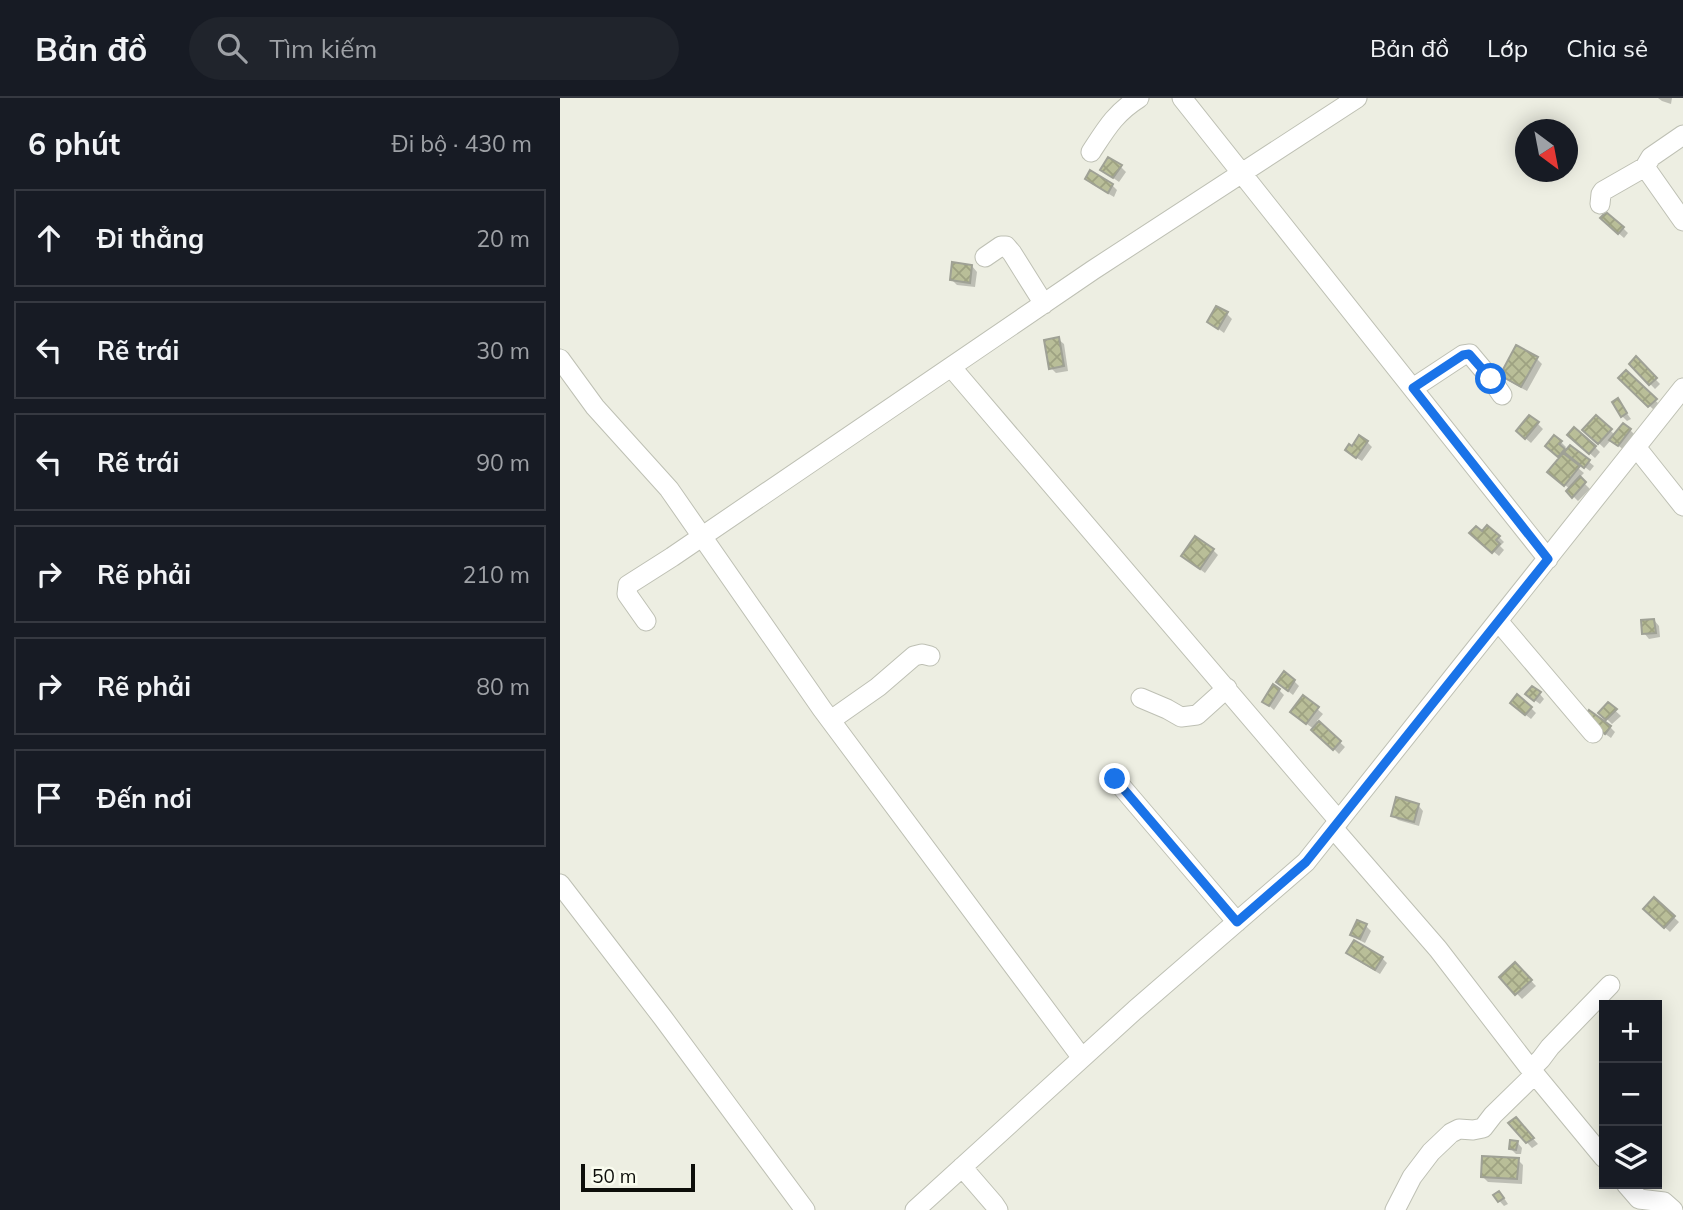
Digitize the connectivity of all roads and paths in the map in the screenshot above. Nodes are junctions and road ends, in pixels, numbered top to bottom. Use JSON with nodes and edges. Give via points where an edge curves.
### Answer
{"nodes":[{"id":1,"x":1139,"y":98,"type":"edge"},
{"id":2,"x":1182,"y":98,"type":"edge"},
{"id":3,"x":1357,"y":98,"type":"edge"},
{"id":4,"x":1683,"y":135,"type":"edge"},
{"id":5,"x":1091,"y":152,"type":"dead end"},
{"id":6,"x":1645,"y":167,"type":"junction"},
{"id":7,"x":1242,"y":173,"type":"junction"},
{"id":8,"x":1600,"y":204,"type":"dead end"},
{"id":9,"x":1683,"y":221,"type":"edge"},
{"id":10,"x":985,"y":257,"type":"dead end"},
{"id":11,"x":1044,"y":304,"type":"junction"},
{"id":12,"x":560,"y":359,"type":"edge"},
{"id":13,"x":952,"y":368,"type":"junction"},
{"id":14,"x":1413,"y":388,"type":"junction"},
{"id":15,"x":1683,"y":388,"type":"edge"},
{"id":16,"x":1502,"y":395,"type":"dead end"},
{"id":17,"x":1636,"y":447,"type":"junction"},
{"id":18,"x":1683,"y":506,"type":"edge"},
{"id":19,"x":701,"y":536,"type":"junction"},
{"id":20,"x":1548,"y":559,"type":"junction"},
{"id":21,"x":646,"y":621,"type":"dead end"},
{"id":22,"x":1498,"y":621,"type":"junction"},
{"id":23,"x":930,"y":656,"type":"dead end"},
{"id":24,"x":1227,"y":688,"type":"junction"},
{"id":25,"x":1141,"y":698,"type":"dead end"},
{"id":26,"x":831,"y":720,"type":"junction"},
{"id":27,"x":1593,"y":733,"type":"dead end"},
{"id":28,"x":1115,"y":779,"type":"dead end"},
{"id":29,"x":1336,"y":825,"type":"junction"},
{"id":30,"x":560,"y":884,"type":"edge"},
{"id":31,"x":1237,"y":922,"type":"junction"},
{"id":32,"x":1610,"y":985,"type":"dead end"},
{"id":33,"x":1082,"y":1058,"type":"junction"},
{"id":34,"x":1531,"y":1070,"type":"junction"},
{"id":35,"x":1599,"y":1152,"type":"edge"},
{"id":36,"x":962,"y":1167,"type":"junction"},
{"id":37,"x":1630,"y":1189,"type":"edge"},
{"id":38,"x":805,"y":1210,"type":"edge"},
{"id":39,"x":915,"y":1210,"type":"edge"},
{"id":40,"x":998,"y":1210,"type":"edge"},
{"id":41,"x":1395,"y":1210,"type":"edge"},
{"id":42,"x":1673,"y":1210,"type":"edge"}],
"edges":[{"from":1,"to":5,"type":"street","via":[[1113,118]]},
{"from":2,"to":7,"type":"street"},
{"from":3,"to":7,"type":"street"},
{"from":4,"to":6,"type":"street","via":[[1651,157]]},
{"from":6,"to":8,"type":"street","via":[[1603,191]]},
{"from":6,"to":9,"type":"street"},
{"from":7,"to":11,"type":"street"},
{"from":7,"to":14,"type":"street"},
{"from":10,"to":11,"type":"street","via":[[1006,246]]},
{"from":11,"to":13,"type":"street"},
{"from":12,"to":19,"type":"street","via":[[594,407],[669,489]]},
{"from":13,"to":19,"type":"street"},
{"from":13,"to":24,"type":"street"},
{"from":14,"to":16,"type":"street","via":[[1469,354]]},
{"from":14,"to":20,"type":"street"},
{"from":15,"to":17,"type":"street"},
{"from":17,"to":18,"type":"street"},
{"from":17,"to":20,"type":"street"},
{"from":19,"to":21,"type":"street","via":[[628,586],[626,594]]},
{"from":19,"to":26,"type":"street"},
{"from":20,"to":22,"type":"street"},
{"from":22,"to":27,"type":"street"},
{"from":22,"to":29,"type":"street"},
{"from":23,"to":26,"type":"street","via":[[914,656]]},
{"from":24,"to":25,"type":"street","via":[[1196,715],[1181,717]]},
{"from":24,"to":29,"type":"street"},
{"from":26,"to":33,"type":"street"},
{"from":28,"to":31,"type":"street"},
{"from":29,"to":31,"type":"street","via":[[1306,862]]},
{"from":29,"to":34,"type":"street"},
{"from":30,"to":38,"type":"street"},
{"from":31,"to":33,"type":"street"},
{"from":32,"to":34,"type":"street"},
{"from":33,"to":36,"type":"street"},
{"from":34,"to":35,"type":"street"},
{"from":34,"to":41,"type":"street","via":[[1483,1128],[1459,1129],[1431,1152]]},
{"from":36,"to":39,"type":"street"},
{"from":36,"to":40,"type":"street"},
{"from":37,"to":42,"type":"street","via":[[1639,1199],[1664,1202]]}]}
